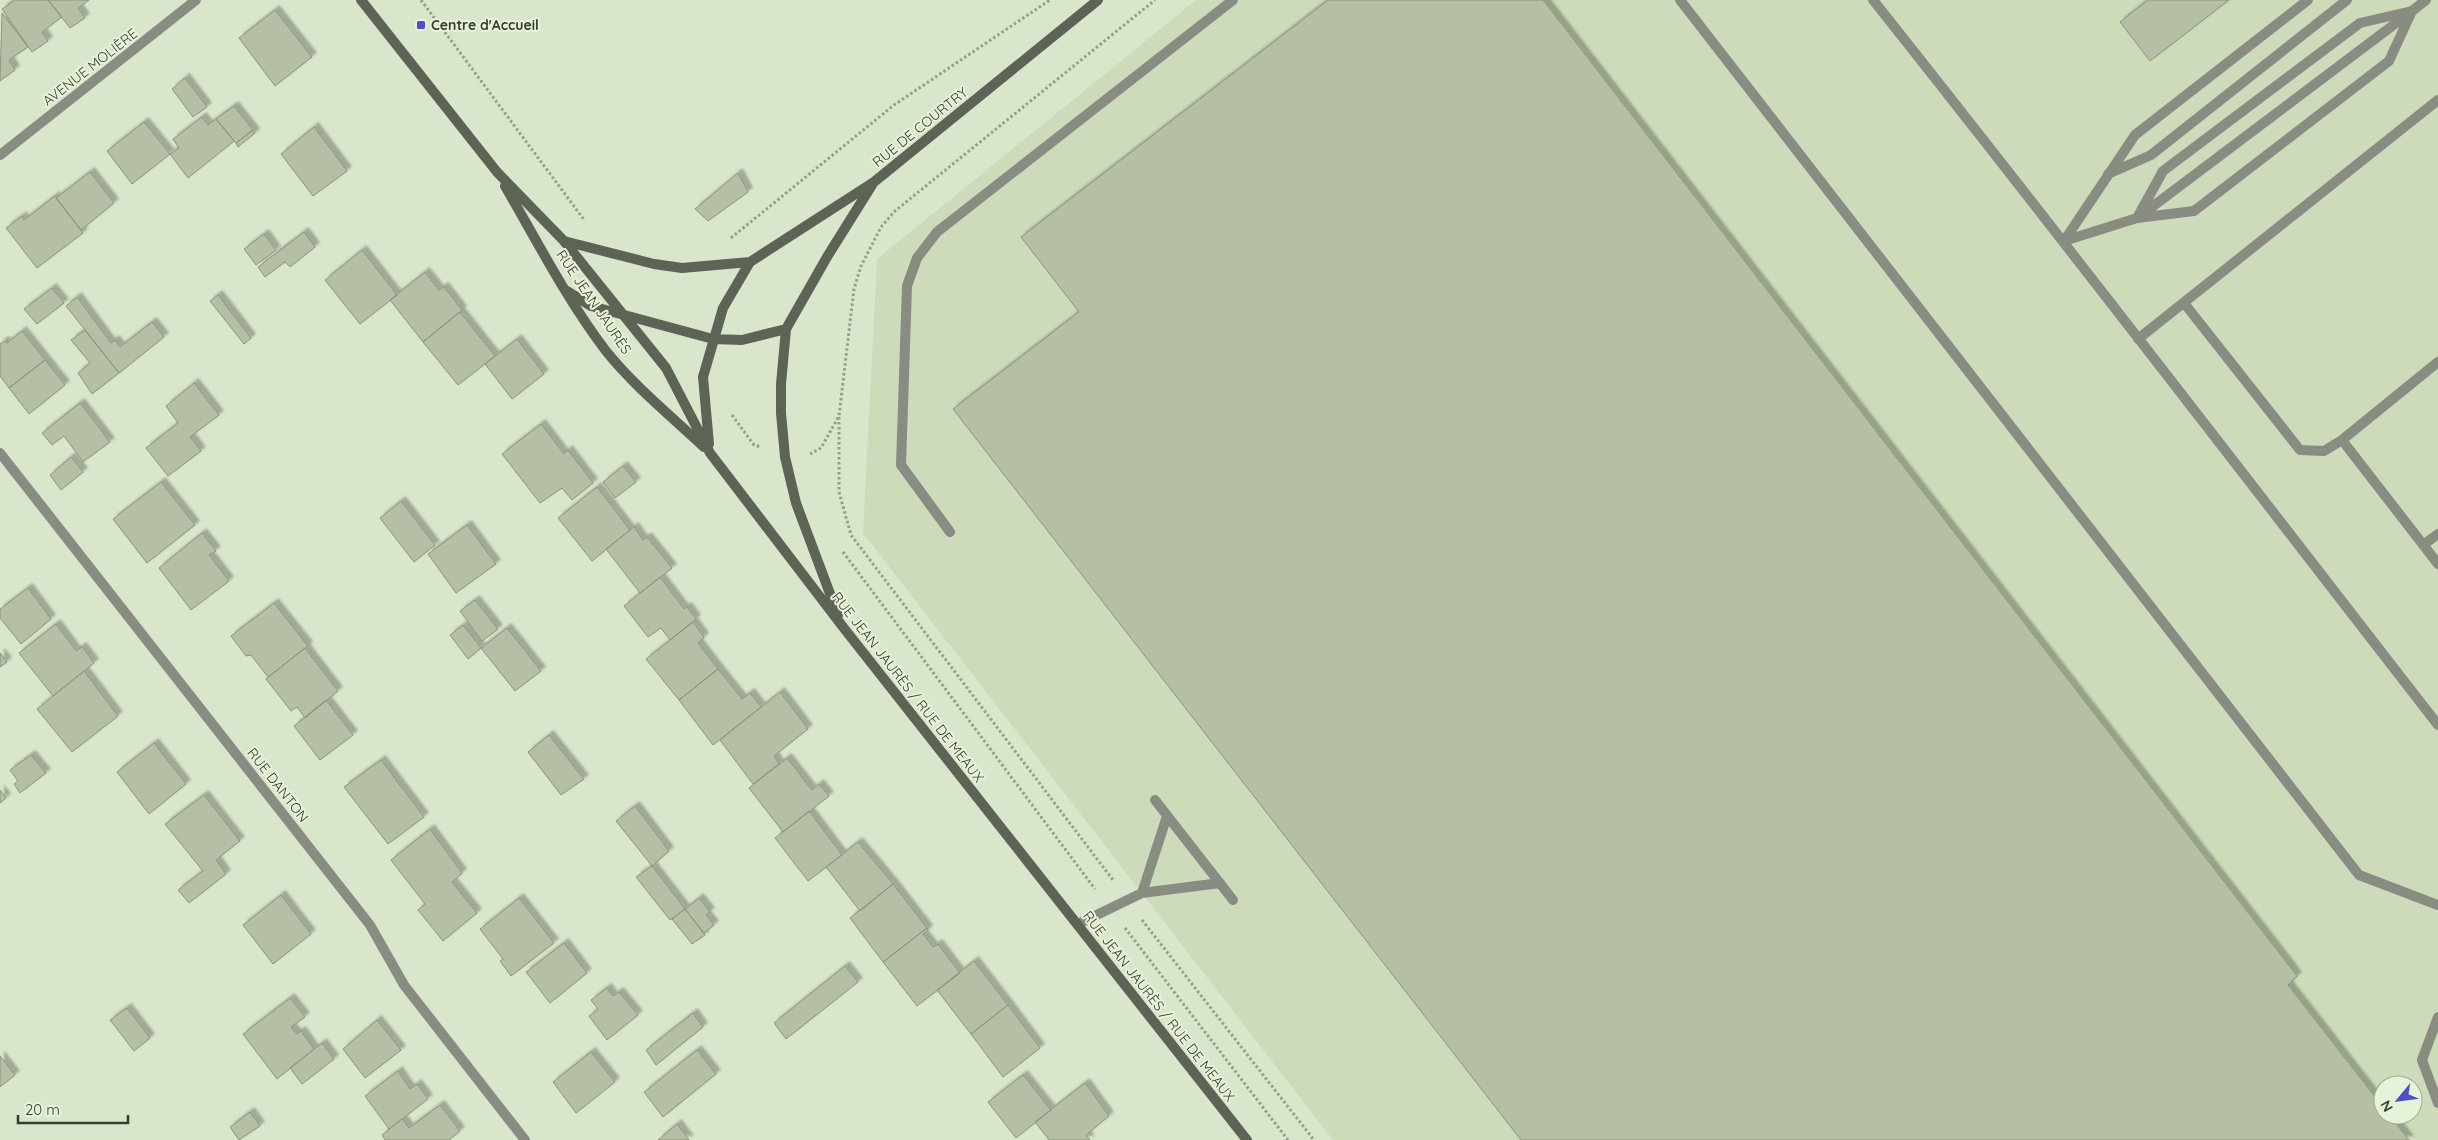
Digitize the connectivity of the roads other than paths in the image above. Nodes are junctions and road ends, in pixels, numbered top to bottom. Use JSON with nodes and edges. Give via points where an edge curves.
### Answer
{"nodes":[{"id":1,"x":196,"y":0,"type":"edge"},
{"id":2,"x":361,"y":0,"type":"edge"},
{"id":3,"x":1098,"y":0,"type":"edge"},
{"id":4,"x":1233,"y":0,"type":"edge"},
{"id":5,"x":1680,"y":0,"type":"edge"},
{"id":6,"x":1873,"y":0,"type":"edge"},
{"id":7,"x":2308,"y":0,"type":"edge"},
{"id":8,"x":2347,"y":0,"type":"edge"},
{"id":9,"x":2426,"y":0,"type":"edge"},
{"id":10,"x":2412,"y":11,"type":"junction"},
{"id":11,"x":2438,"y":100,"type":"edge"},
{"id":12,"x":0,"y":155,"type":"edge"},
{"id":13,"x":497,"y":172,"type":"junction"},
{"id":14,"x":2107,"y":175,"type":"junction"},
{"id":15,"x":874,"y":182,"type":"junction"},
{"id":16,"x":2137,"y":218,"type":"junction"},
{"id":17,"x":2064,"y":240,"type":"junction"},
{"id":18,"x":564,"y":241,"type":"junction"},
{"id":19,"x":750,"y":262,"type":"junction"},
{"id":20,"x":564,"y":289,"type":"junction"},
{"id":21,"x":2184,"y":303,"type":"junction"},
{"id":22,"x":626,"y":317,"type":"junction"},
{"id":23,"x":786,"y":328,"type":"junction"},
{"id":24,"x":2138,"y":339,"type":"junction"},
{"id":25,"x":713,"y":340,"type":"junction"},
{"id":26,"x":2438,"y":362,"type":"edge"},
{"id":27,"x":2342,"y":440,"type":"junction"},
{"id":28,"x":0,"y":453,"type":"edge"},
{"id":29,"x":710,"y":453,"type":"junction"},
{"id":30,"x":950,"y":532,"type":"dead end"},
{"id":31,"x":2438,"y":534,"type":"edge"},
{"id":32,"x":2423,"y":545,"type":"junction"},
{"id":33,"x":2438,"y":564,"type":"edge"},
{"id":34,"x":843,"y":627,"type":"junction"},
{"id":35,"x":2438,"y":725,"type":"edge"},
{"id":36,"x":1155,"y":800,"type":"dead end"},
{"id":37,"x":1167,"y":816,"type":"junction"},
{"id":38,"x":1220,"y":883,"type":"junction"},
{"id":39,"x":1142,"y":894,"type":"junction"},
{"id":40,"x":1233,"y":900,"type":"dead end"},
{"id":41,"x":2438,"y":906,"type":"edge"},
{"id":42,"x":1078,"y":924,"type":"junction"},
{"id":43,"x":2438,"y":1017,"type":"edge"},
{"id":44,"x":2438,"y":1102,"type":"edge"},
{"id":45,"x":525,"y":1140,"type":"edge"},
{"id":46,"x":1247,"y":1140,"type":"edge"}],
"edges":[{"from":1,"to":12,"type":"street","name":"AVENUE MOLIÈRE"},
{"from":2,"to":13,"type":"main road","name":"RUE JEAN JAURÈS"},
{"from":3,"to":15,"type":"main road","name":"RUE DE COURTRY"},
{"from":4,"to":30,"type":"street","via":[[937,232],[917,258],[908,286],[901,465]]},
{"from":5,"to":41,"type":"street","via":[[2359,875]]},
{"from":6,"to":17,"type":"street"},
{"from":7,"to":14,"type":"street","via":[[2135,135]]},
{"from":8,"to":14,"type":"street","via":[[2151,155]]},
{"from":9,"to":10,"type":"street"},
{"from":10,"to":16,"type":"street"},
{"from":10,"to":16,"type":"street","via":[[2360,23],[2163,171]]},
{"from":10,"to":16,"type":"street","via":[[2389,61],[2194,211]]},
{"from":11,"to":21,"type":"street"},
{"from":13,"to":18,"type":"main road","name":"RUE JEAN JAURÈS"},
{"from":13,"to":20,"type":"main road","name":"RUE JEAN JAURÈS"},
{"from":14,"to":17,"type":"street"},
{"from":15,"to":19,"type":"main road","name":"RUE DE COURTRY"},
{"from":15,"to":23,"type":"main road"},
{"from":16,"to":17,"type":"street"},
{"from":17,"to":24,"type":"street"},
{"from":18,"to":19,"type":"main road","name":"RUE DE COURTRY","via":[[673,267]]},
{"from":18,"to":22,"type":"main road","name":"RUE JEAN JAURÈS / RUE DE MEAUX"},
{"from":19,"to":25,"type":"main road","name":"RUE DE COURTRY","via":[[724,308]]},
{"from":20,"to":22,"type":"main road","via":[[591,306]]},
{"from":20,"to":29,"type":"main road","name":"RUE JEAN JAURÈS","via":[[607,351]]},
{"from":21,"to":24,"type":"street"},
{"from":21,"to":27,"type":"street","via":[[2300,450],[2324,451]]},
{"from":22,"to":25,"type":"main road"},
{"from":22,"to":29,"type":"main road","name":"RUE JEAN JAURÈS / RUE DE MEAUX","via":[[666,368]]},
{"from":23,"to":25,"type":"main road","via":[[742,340]]},
{"from":23,"to":34,"type":"main road","via":[[781,413],[786,457],[796,503]]},
{"from":24,"to":35,"type":"street"},
{"from":25,"to":29,"type":"main road","name":"RUE DE COURTRY","via":[[704,377]]},
{"from":26,"to":27,"type":"street"},
{"from":27,"to":32,"type":"street"},
{"from":28,"to":45,"type":"street","name":"RUE DANTON","via":[[370,926],[404,985]]},
{"from":29,"to":34,"type":"main road","name":"RUE JEAN JAURÈS / RUE DE MEAUX"},
{"from":31,"to":32,"type":"street"},
{"from":32,"to":33,"type":"street"},
{"from":34,"to":42,"type":"main road","name":"RUE JEAN JAURÈS / RUE DE MEAUX"},
{"from":36,"to":37,"type":"street"},
{"from":37,"to":38,"type":"street"},
{"from":37,"to":39,"type":"street"},
{"from":38,"to":39,"type":"street"},
{"from":38,"to":40,"type":"street"},
{"from":39,"to":42,"type":"street"},
{"from":42,"to":46,"type":"main road","name":"RUE JEAN JAURÈS / RUE DE MEAUX"},
{"from":43,"to":44,"type":"street","via":[[2422,1060]]}]}
